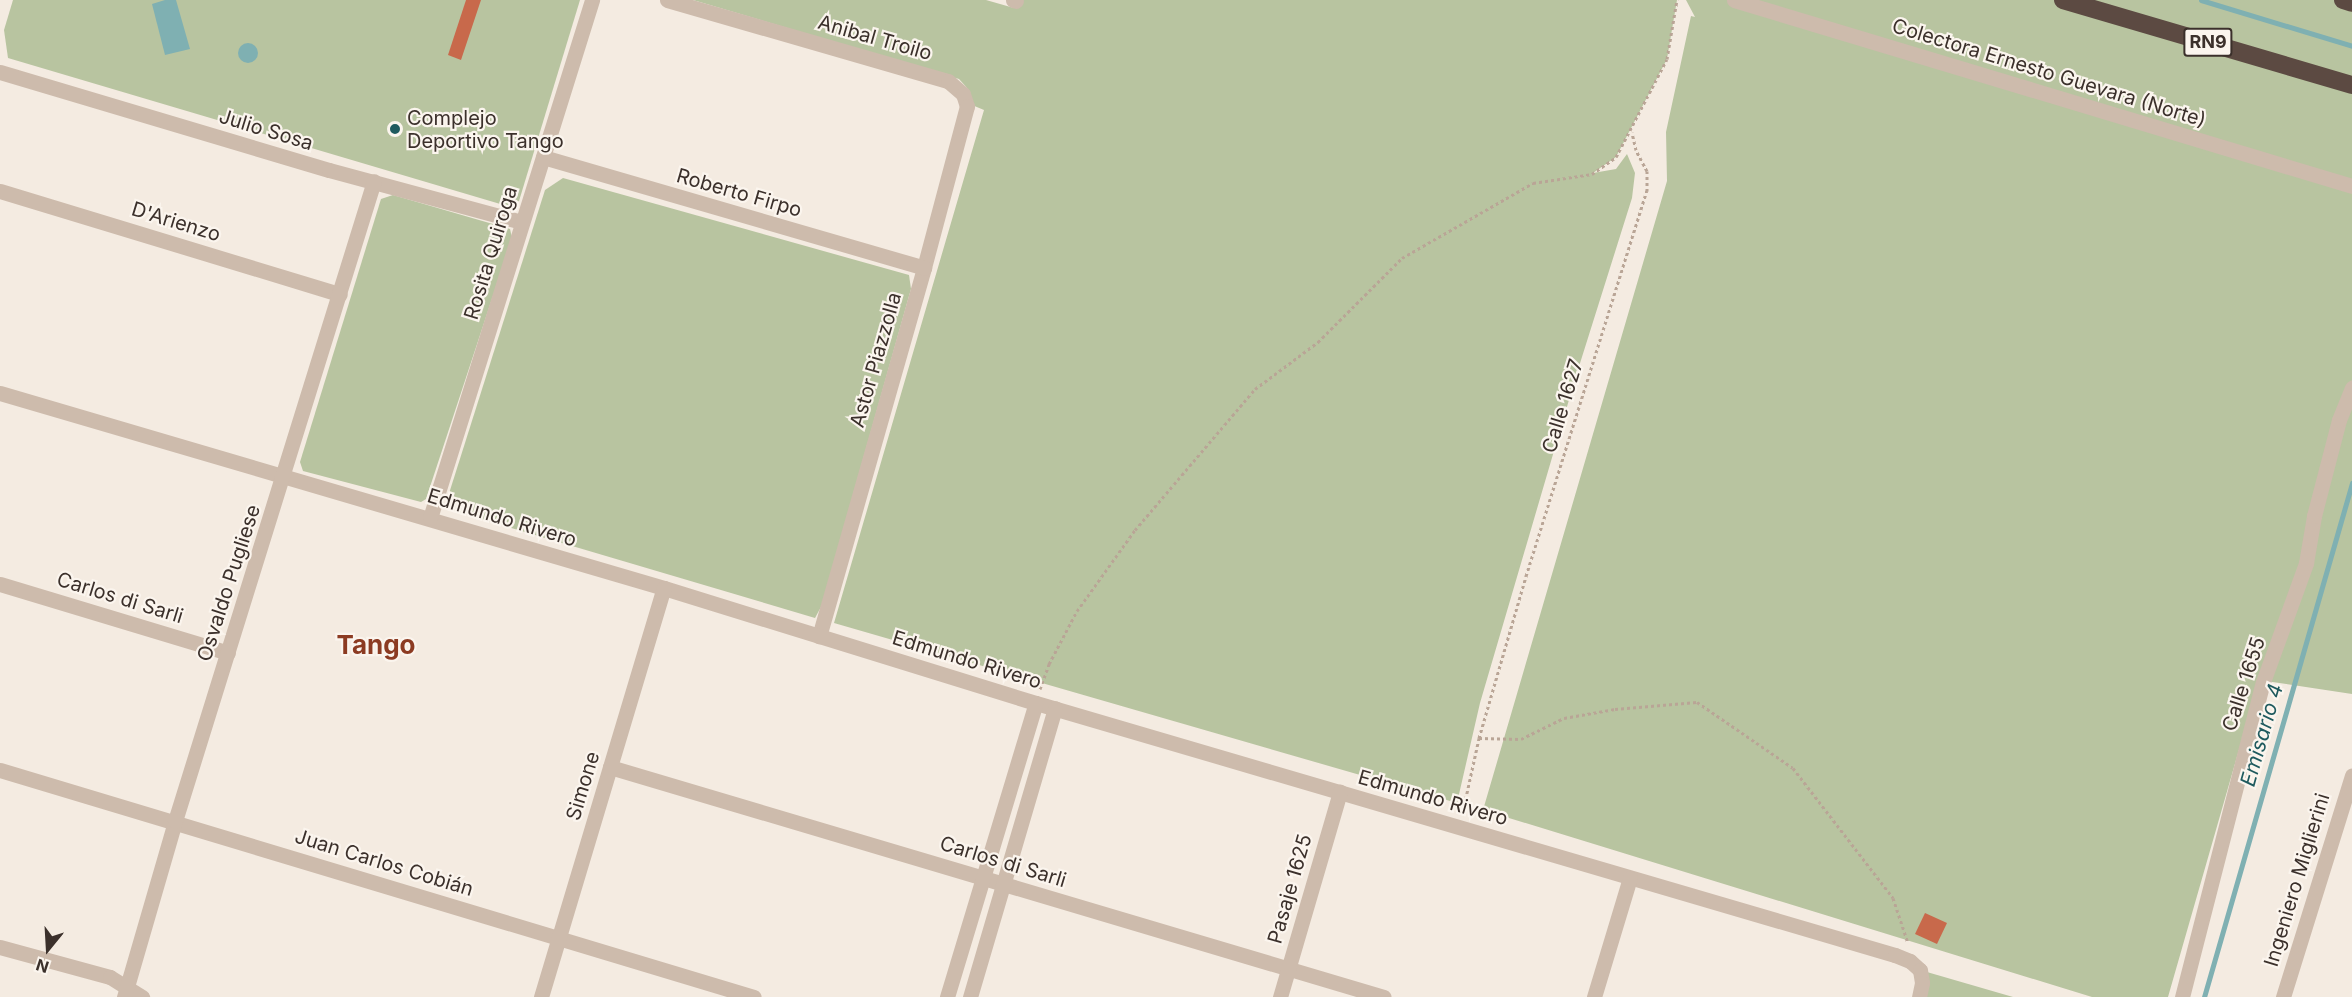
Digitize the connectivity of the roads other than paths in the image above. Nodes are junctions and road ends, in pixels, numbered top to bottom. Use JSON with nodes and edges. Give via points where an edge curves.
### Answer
{"nodes":[{"id":1,"x":592,"y":0,"type":"edge"},
{"id":2,"x":667,"y":0,"type":"edge"},
{"id":3,"x":1734,"y":0,"type":"edge"},
{"id":4,"x":2064,"y":0,"type":"edge"},
{"id":5,"x":2343,"y":0,"type":"edge"},
{"id":6,"x":2352,"y":3,"type":"edge"},
{"id":7,"x":0,"y":72,"type":"edge"},
{"id":8,"x":2352,"y":85,"type":"edge"},
{"id":9,"x":963,"y":94,"type":"joint"},
{"id":10,"x":543,"y":157,"type":"junction"},
{"id":11,"x":374,"y":181,"type":"junction"},
{"id":12,"x":2352,"y":186,"type":"edge"},
{"id":13,"x":0,"y":191,"type":"edge"},
{"id":14,"x":522,"y":222,"type":"junction"},
{"id":15,"x":924,"y":268,"type":"junction"},
{"id":16,"x":340,"y":294,"type":"junction"},
{"id":17,"x":2352,"y":387,"type":"edge"},
{"id":18,"x":0,"y":393,"type":"edge"},
{"id":19,"x":285,"y":476,"type":"junction"},
{"id":20,"x":430,"y":518,"type":"junction"},
{"id":21,"x":0,"y":584,"type":"edge"},
{"id":22,"x":664,"y":588,"type":"junction"},
{"id":23,"x":819,"y":636,"type":"junction"},
{"id":24,"x":228,"y":653,"type":"junction"},
{"id":25,"x":1036,"y":703,"type":"junction"},
{"id":26,"x":1055,"y":708,"type":"junction"},
{"id":27,"x":610,"y":767,"type":"junction"},
{"id":28,"x":0,"y":770,"type":"edge"},
{"id":29,"x":2352,"y":775,"type":"edge"},
{"id":30,"x":1340,"y":792,"type":"junction"},
{"id":31,"x":175,"y":821,"type":"junction"},
{"id":32,"x":982,"y":878,"type":"junction"},
{"id":33,"x":1630,"y":878,"type":"junction"},
{"id":34,"x":1003,"y":884,"type":"junction"},
{"id":35,"x":559,"y":939,"type":"junction"},
{"id":36,"x":0,"y":947,"type":"edge"},
{"id":37,"x":1288,"y":969,"type":"junction"},
{"id":38,"x":125,"y":993,"type":"edge"},
{"id":39,"x":142,"y":997,"type":"edge"},
{"id":40,"x":541,"y":997,"type":"edge"},
{"id":41,"x":754,"y":997,"type":"edge"},
{"id":42,"x":947,"y":997,"type":"edge"},
{"id":43,"x":970,"y":997,"type":"edge"},
{"id":44,"x":1280,"y":997,"type":"edge"},
{"id":45,"x":1384,"y":997,"type":"edge"},
{"id":46,"x":1594,"y":997,"type":"edge"},
{"id":47,"x":1918,"y":997,"type":"edge"},
{"id":48,"x":2182,"y":997,"type":"edge"},
{"id":49,"x":2283,"y":997,"type":"edge"}],
"edges":[{"from":1,"to":10,"type":"street","name":"Rosita Quiroga"},
{"from":2,"to":9,"type":"street","name":"Anibal Troilo","via":[[948,81]]},
{"from":3,"to":12,"type":"street","name":"Colectora Ernesto Guevara (Norte)"},
{"from":4,"to":8,"type":"highway","number":"RN9"},
{"from":5,"to":6,"type":"highway"},
{"from":7,"to":11,"type":"street","name":"Julio Sosa"},
{"from":9,"to":15,"type":"street","name":"Astor Piazzolla","via":[[966,115]]},
{"from":10,"to":14,"type":"street","name":"Rosita Quiroga"},
{"from":10,"to":15,"type":"street","name":"Roberto Firpo"},
{"from":11,"to":14,"type":"street","name":"Julio Sosa"},
{"from":11,"to":16,"type":"street","name":"Osvaldo Pugliese"},
{"from":13,"to":16,"type":"street","name":"D'Arienzo"},
{"from":14,"to":20,"type":"street","name":"Rosita Quiroga"},
{"from":15,"to":23,"type":"street","name":"Astor Piazzolla"},
{"from":16,"to":19,"type":"street","name":"Osvaldo Pugliese"},
{"from":17,"to":48,"type":"street","name":"Calle 1655","via":[[2339,420],[2306,563],[2263,682]]},
{"from":18,"to":19,"type":"street","name":"Edmundo Rivero"},
{"from":19,"to":20,"type":"street","name":"Edmundo Rivero"},
{"from":19,"to":24,"type":"street","name":"Osvaldo Pugliese"},
{"from":20,"to":22,"type":"street","name":"Edmundo Rivero"},
{"from":21,"to":24,"type":"street","name":"Carlos di Sarli"},
{"from":22,"to":23,"type":"street","name":"Edmundo Rivero"},
{"from":22,"to":27,"type":"street","name":"Simone"},
{"from":23,"to":25,"type":"street","name":"Edmundo Rivero"},
{"from":24,"to":31,"type":"street","name":"Osvaldo Pugliese"},
{"from":25,"to":26,"type":"street","name":"Edmundo Rivero"},
{"from":25,"to":32,"type":"street"},
{"from":26,"to":30,"type":"street","name":"Edmundo Rivero"},
{"from":26,"to":34,"type":"street"},
{"from":27,"to":32,"type":"street","name":"Carlos di Sarli"},
{"from":27,"to":35,"type":"street","name":"Simone"},
{"from":28,"to":31,"type":"street","name":"Juan Carlos Cobián"},
{"from":29,"to":49,"type":"street","name":"Ingeniero Miglierini"},
{"from":30,"to":33,"type":"street","name":"Edmundo Rivero"},
{"from":30,"to":37,"type":"street","name":"Pasaje 1625"},
{"from":31,"to":35,"type":"street","name":"Juan Carlos Cobián"},
{"from":31,"to":38,"type":"street","name":"Osvaldo Pugliese"},
{"from":32,"to":34,"type":"street","name":"Carlos di Sarli"},
{"from":32,"to":42,"type":"street"},
{"from":33,"to":46,"type":"street"},
{"from":33,"to":47,"type":"street","name":"Edmundo Rivero","via":[[1915,966],[1922,983]]},
{"from":34,"to":37,"type":"street","name":"Carlos di Sarli"},
{"from":34,"to":43,"type":"street"},
{"from":35,"to":40,"type":"street","name":"Simone"},
{"from":35,"to":41,"type":"street","name":"Juan Carlos Cobián"},
{"from":36,"to":38,"type":"street","via":[[110,977]]},
{"from":37,"to":44,"type":"street","name":"Pasaje 1625"},
{"from":37,"to":45,"type":"street","name":"Carlos di Sarli"},
{"from":38,"to":39,"type":"street"}]}
